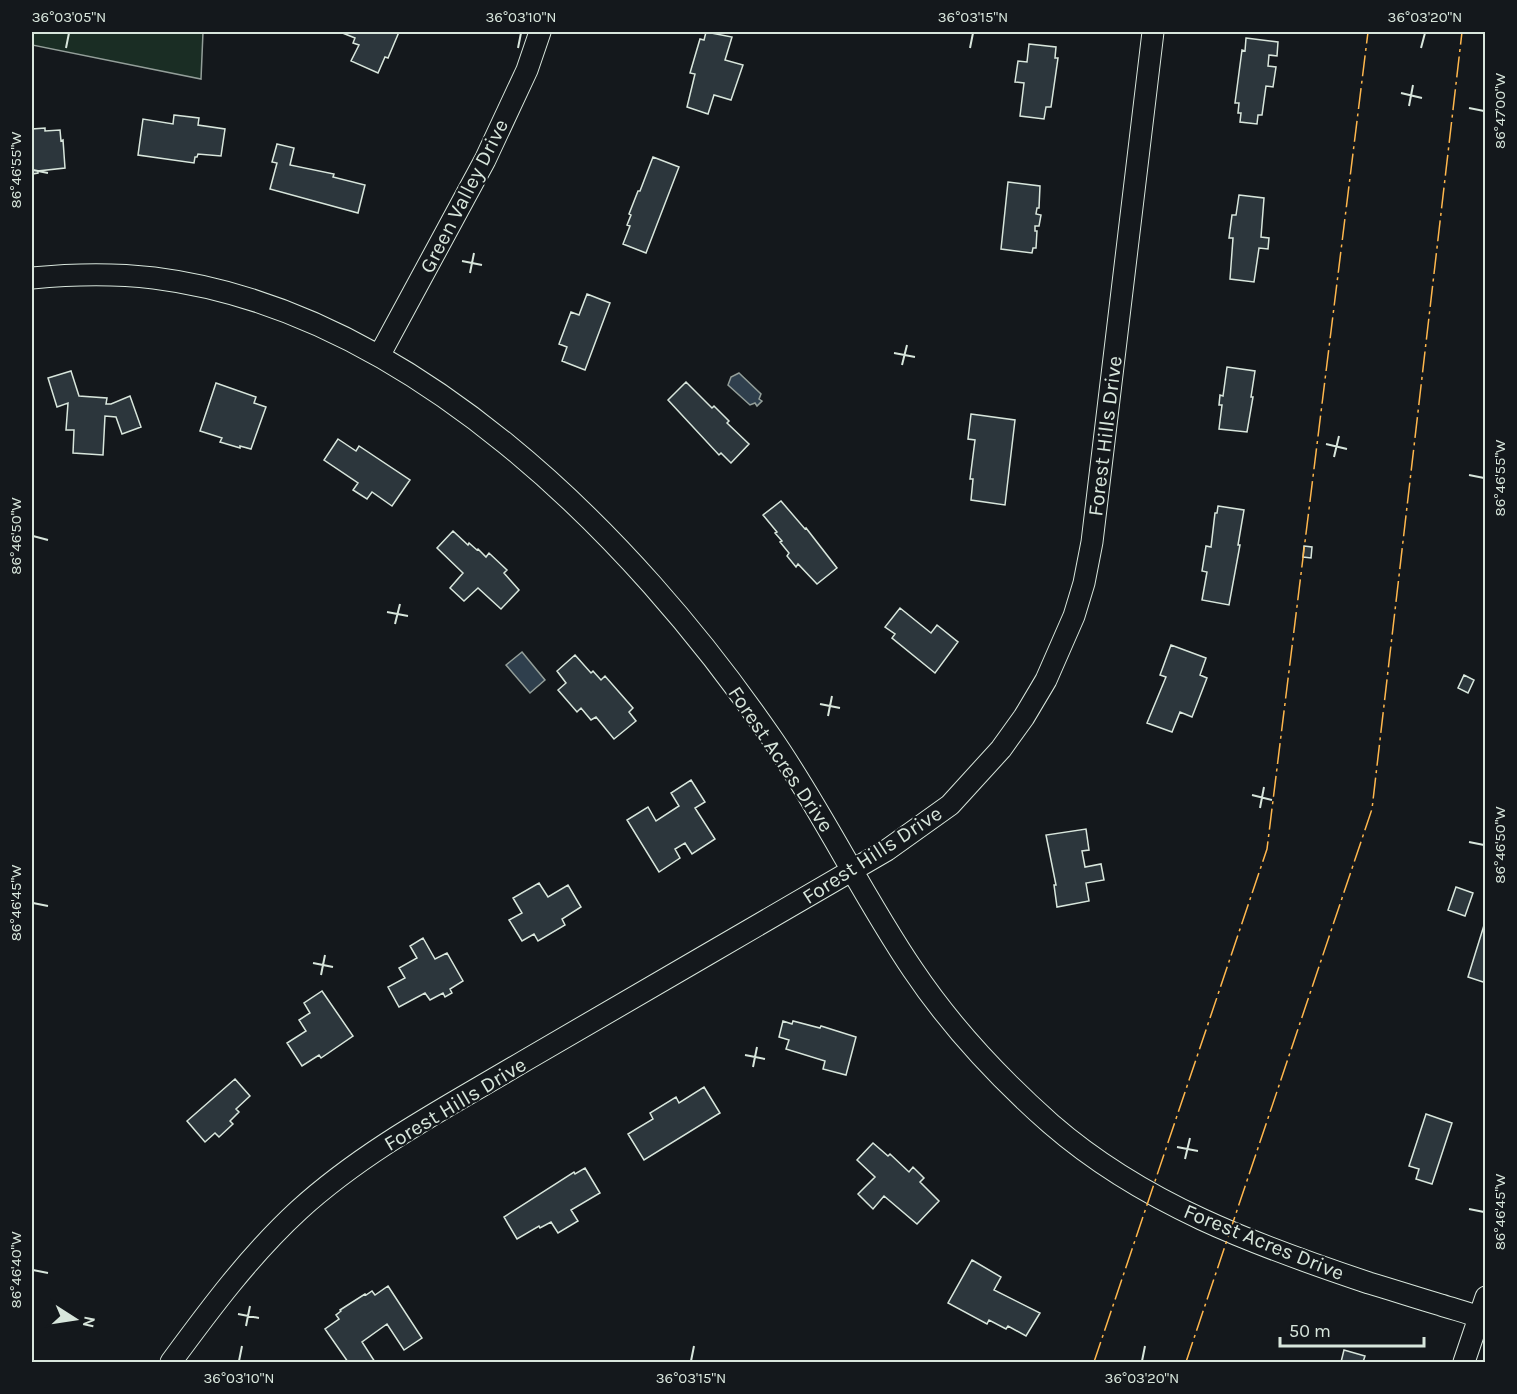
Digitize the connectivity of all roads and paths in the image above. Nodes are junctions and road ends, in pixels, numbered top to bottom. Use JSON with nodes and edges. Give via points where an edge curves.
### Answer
{"nodes":[{"id":1,"x":540,"y":32,"type":"edge"},
{"id":2,"x":1153,"y":32,"type":"edge"},
{"id":3,"x":32,"y":278,"type":"edge"},
{"id":4,"x":379,"y":356,"type":"junction"},
{"id":5,"x":853,"y":870,"type":"junction"},
{"id":6,"x":1483,"y":1311,"type":"edge"},
{"id":7,"x":171,"y":1362,"type":"edge"},
{"id":8,"x":1464,"y":1362,"type":"edge"}],
"edges":[{"from":1,"to":4,"type":"street","name":"Green Valley Drive","via":[[527,70],[485,160]]},
{"from":2,"to":5,"type":"street","name":"Forest Hills Drive","via":[[1092,542],[1074,616],[1046,680],[1024,717],[977,778],[924,825]]},
{"from":3,"to":4,"type":"street","name":"Forest Acres Drive","via":[[114,275],[201,286],[287,313]]},
{"from":4,"to":5,"type":"street","name":"Forest Acres Drive","via":[[447,399],[515,450],[622,553],[738,690]]},
{"from":5,"to":6,"type":"street","name":"Forest Acres Drive","via":[[914,972],[956,1028],[1014,1090],[1083,1150],[1156,1197],[1234,1235],[1366,1282]]},
{"from":5,"to":7,"type":"street","name":"Forest Hills Drive","via":[[453,1103],[346,1172],[300,1209],[260,1250]]},
{"from":6,"to":8,"type":"street"}]}
